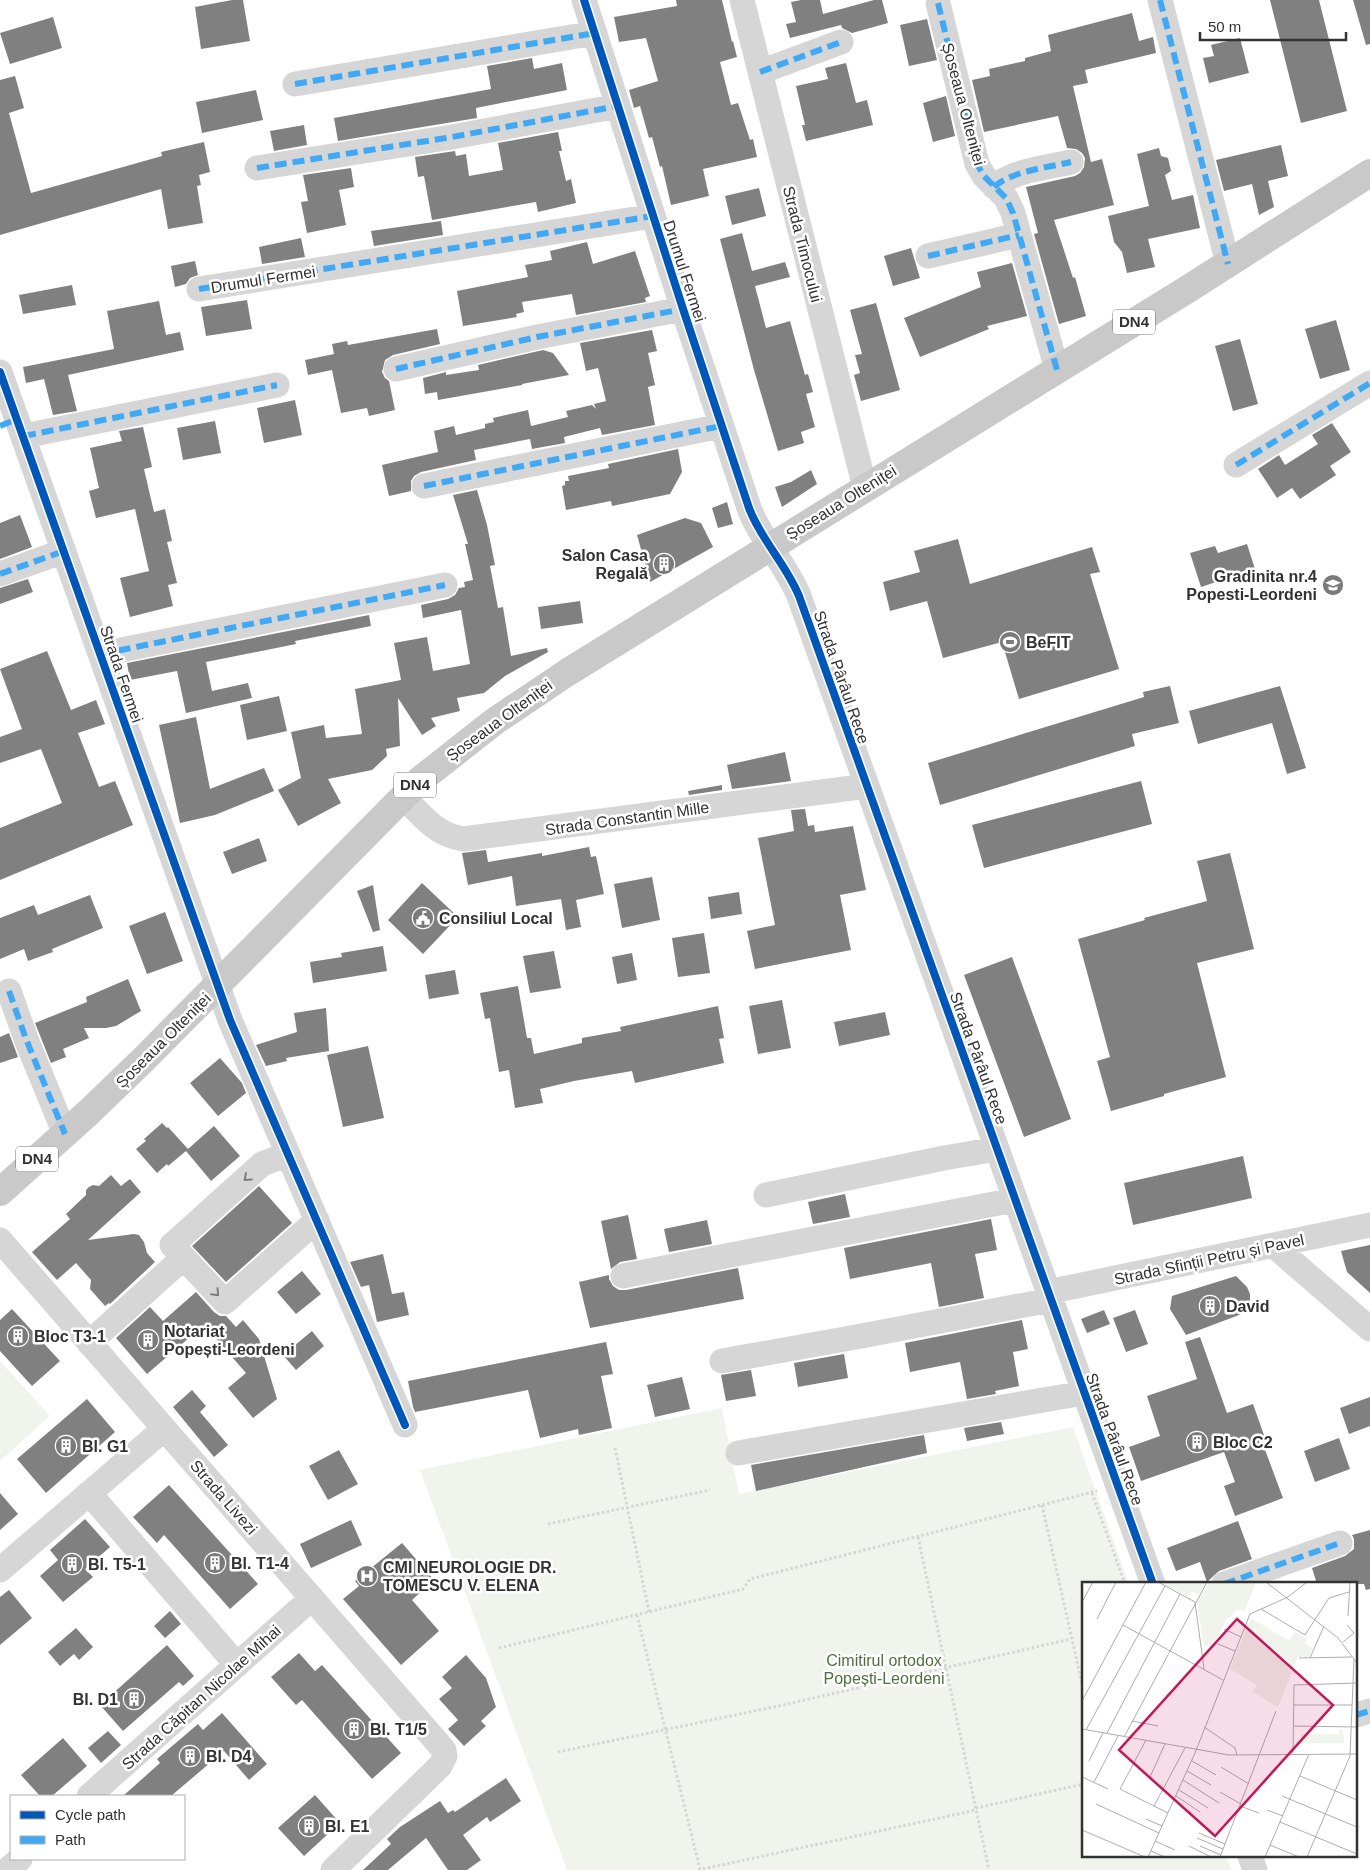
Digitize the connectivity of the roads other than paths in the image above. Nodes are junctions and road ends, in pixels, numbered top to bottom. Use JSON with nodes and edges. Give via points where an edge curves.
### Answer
{"nodes":[{"id":1,"x":584,"y":0,"type":"edge"},
{"id":2,"x":742,"y":0,"type":"edge"},
{"id":3,"x":1160,"y":0,"type":"edge"},
{"id":4,"x":938,"y":3,"type":"dead end"},
{"id":5,"x":595,"y":33,"type":"junction"},
{"id":6,"x":841,"y":42,"type":"dead end"},
{"id":7,"x":760,"y":72,"type":"junction"},
{"id":8,"x":295,"y":84,"type":"dead end"},
{"id":9,"x":618,"y":106,"type":"junction"},
{"id":10,"x":1071,"y":162,"type":"dead end"},
{"id":11,"x":257,"y":168,"type":"dead end"},
{"id":12,"x":1370,"y":173,"type":"edge"},
{"id":13,"x":994,"y":187,"type":"junction"},
{"id":14,"x":653,"y":216,"type":"junction"},
{"id":15,"x":1019,"y":235,"type":"junction"},
{"id":16,"x":928,"y":256,"type":"dead end"},
{"id":17,"x":1228,"y":264,"type":"junction"},
{"id":18,"x":199,"y":289,"type":"dead end"},
{"id":19,"x":683,"y":308,"type":"junction"},
{"id":20,"x":396,"y":369,"type":"dead end"},
{"id":21,"x":1056,"y":370,"type":"junction"},
{"id":22,"x":0,"y":372,"type":"edge"},
{"id":23,"x":1370,"y":383,"type":"edge"},
{"id":24,"x":277,"y":384,"type":"dead end"},
{"id":25,"x":722,"y":426,"type":"junction"},
{"id":26,"x":14,"y":427,"type":"edge"},
{"id":27,"x":1236,"y":465,"type":"dead end"},
{"id":28,"x":424,"y":486,"type":"dead end"},
{"id":29,"x":865,"y":488,"type":"junction"},
{"id":30,"x":769,"y":546,"type":"junction"},
{"id":31,"x":64,"y":551,"type":"junction"},
{"id":32,"x":0,"y":574,"type":"edge"},
{"id":33,"x":445,"y":585,"type":"dead end"},
{"id":34,"x":100,"y":654,"type":"junction"},
{"id":35,"x":867,"y":786,"type":"junction"},
{"id":36,"x":403,"y":796,"type":"junction"},
{"id":37,"x":217,"y":986,"type":"junction"},
{"id":38,"x":9,"y":991,"type":"dead end"},
{"id":39,"x":65,"y":1134,"type":"junction"},
{"id":40,"x":997,"y":1149,"type":"junction"},
{"id":41,"x":288,"y":1154,"type":"junction"},
{"id":42,"x":0,"y":1192,"type":"edge"},
{"id":43,"x":766,"y":1195,"type":"dead end"},
{"id":44,"x":1014,"y":1200,"type":"junction"},
{"id":45,"x":317,"y":1220,"type":"junction"},
{"id":46,"x":1370,"y":1225,"type":"edge"},
{"id":47,"x":0,"y":1240,"type":"edge"},
{"id":48,"x":1274,"y":1246,"type":"junction"},
{"id":49,"x":183,"y":1258,"type":"junction"},
{"id":50,"x":623,"y":1276,"type":"dead end"},
{"id":51,"x":1049,"y":1296,"type":"junction"},
{"id":52,"x":1370,"y":1329,"type":"edge"},
{"id":53,"x":89,"y":1343,"type":"junction"},
{"id":54,"x":722,"y":1361,"type":"dead end"},
{"id":55,"x":1084,"y":1393,"type":"junction"},
{"id":56,"x":405,"y":1426,"type":"dead end"},
{"id":57,"x":164,"y":1429,"type":"junction"},
{"id":58,"x":738,"y":1453,"type":"dead end"},
{"id":59,"x":89,"y":1493,"type":"junction"},
{"id":60,"x":1340,"y":1543,"type":"dead end"},
{"id":61,"x":0,"y":1570,"type":"edge"},
{"id":62,"x":1152,"y":1582,"type":"edge"},
{"id":63,"x":1230,"y":1582,"type":"edge"},
{"id":64,"x":312,"y":1598,"type":"junction"},
{"id":65,"x":237,"y":1665,"type":"junction"},
{"id":66,"x":91,"y":1795,"type":"edge"},
{"id":67,"x":1251,"y":1858,"type":"edge"},
{"id":68,"x":19,"y":1860,"type":"edge"},
{"id":69,"x":7,"y":1870,"type":"edge"},
{"id":70,"x":333,"y":1870,"type":"edge"},
{"id":71,"x":1255,"y":1870,"type":"edge"}],
"edges":[{"from":1,"to":5,"type":"street","name":"Drumul Fermei"},
{"from":2,"to":7,"type":"street","name":"Strada Timocului"},
{"from":3,"to":17,"type":"street"},
{"from":4,"to":13,"type":"street","name":"Șoseaua Olteniței","via":[[978,164]]},
{"from":5,"to":8,"type":"street"},
{"from":5,"to":9,"type":"street","name":"Drumul Fermei"},
{"from":6,"to":7,"type":"street"},
{"from":7,"to":29,"type":"street","name":"Strada Timocului"},
{"from":9,"to":11,"type":"street"},
{"from":9,"to":14,"type":"street","name":"Drumul Fermei"},
{"from":10,"to":13,"type":"street","via":[[1012,176]]},
{"from":12,"to":17,"type":"main road","name":"Șoseaua Olteniței","number":"DN4"},
{"from":13,"to":15,"type":"street","name":"Șoseaua Olteniței","via":[[1006,198]]},
{"from":14,"to":18,"type":"street","name":"Drumul Fermei"},
{"from":14,"to":19,"type":"street","name":"Drumul Fermei"},
{"from":15,"to":16,"type":"street"},
{"from":15,"to":21,"type":"street","name":"Șoseaua Olteniței"},
{"from":17,"to":21,"type":"main road","name":"Șoseaua Olteniței","number":"DN4"},
{"from":19,"to":20,"type":"street","name":"Drumul Fermei"},
{"from":19,"to":25,"type":"street","name":"Drumul Fermei"},
{"from":21,"to":29,"type":"main road","name":"Șoseaua Olteniței","number":"DN4"},
{"from":22,"to":26,"type":"street","name":"Strada Fermei"},
{"from":23,"to":27,"type":"street"},
{"from":24,"to":26,"type":"street"},
{"from":25,"to":28,"type":"street"},
{"from":25,"to":30,"type":"street","name":"Drumul Fermei","via":[[754,522]]},
{"from":26,"to":31,"type":"street","name":"Strada Fermei"},
{"from":29,"to":30,"type":"main road","name":"Șoseaua Olteniței","number":"DN4"},
{"from":30,"to":35,"type":"street","name":"Strada Pârâul Rece","via":[[787,571],[799,596]]},
{"from":30,"to":36,"type":"main road","name":"Șoseaua Olteniței","number":"DN4","via":[[518,704]]},
{"from":31,"to":32,"type":"street"},
{"from":31,"to":34,"type":"street","name":"Strada Fermei"},
{"from":33,"to":34,"type":"street"},
{"from":34,"to":37,"type":"street","name":"Strada Fermei"},
{"from":35,"to":36,"type":"street","name":"Strada Constantin Mille","via":[[463,839],[447,836],[433,827]]},
{"from":35,"to":40,"type":"street","name":"Strada Pârâul Rece"},
{"from":36,"to":37,"type":"main road","name":"Șoseaua Olteniței","number":"DN4"},
{"from":37,"to":39,"type":"main road","name":"Șoseaua Olteniței","number":"DN4"},
{"from":37,"to":41,"type":"street","name":"Strada Fermei"},
{"from":38,"to":39,"type":"street"},
{"from":39,"to":42,"type":"main road","name":"Șoseaua Olteniței","number":"DN4"},
{"from":40,"to":43,"type":"street"},
{"from":40,"to":44,"type":"street","name":"Strada Pârâul Rece"},
{"from":41,"to":45,"type":"street","name":"Strada Fermei"},
{"from":41,"to":49,"type":"street","one_way":true,"via":[[262,1164],[172,1245]]},
{"from":44,"to":50,"type":"street"},
{"from":44,"to":51,"type":"street","name":"Strada Pârâul Rece"},
{"from":49,"to":45,"type":"street","one_way":true,"via":[[225,1302]]},
{"from":45,"to":56,"type":"street","name":"Strada Fermei"},
{"from":46,"to":48,"type":"street","name":"Strada Sfinții Petru și Pavel"},
{"from":47,"to":53,"type":"street","name":"Strada Livezi"},
{"from":48,"to":51,"type":"street","name":"Strada Sfinții Petru și Pavel"},
{"from":48,"to":52,"type":"street"},
{"from":49,"to":53,"type":"street"},
{"from":51,"to":54,"type":"street","name":"Strada Sfinții Petru și Pavel","via":[[856,1337]]},
{"from":51,"to":55,"type":"street","name":"Strada Pârâul Rece"},
{"from":53,"to":57,"type":"street","name":"Strada Livezi"},
{"from":55,"to":58,"type":"street"},
{"from":55,"to":62,"type":"street","name":"Strada Pârâul Rece"},
{"from":57,"to":59,"type":"street"},
{"from":57,"to":64,"type":"street","name":"Strada Livezi"},
{"from":59,"to":61,"type":"street"},
{"from":59,"to":65,"type":"street"},
{"from":60,"to":63,"type":"street"},
{"from":64,"to":65,"type":"street","name":"Strada Căpitan Nicolae Mihai"},
{"from":64,"to":70,"type":"street","name":"Strada Livezi","via":[[441,1745],[445,1756],[440,1766]]},
{"from":65,"to":66,"type":"street","name":"Strada Căpitan Nicolae Mihai"},
{"from":67,"to":71,"type":"street"},
{"from":68,"to":69,"type":"street"}]}
